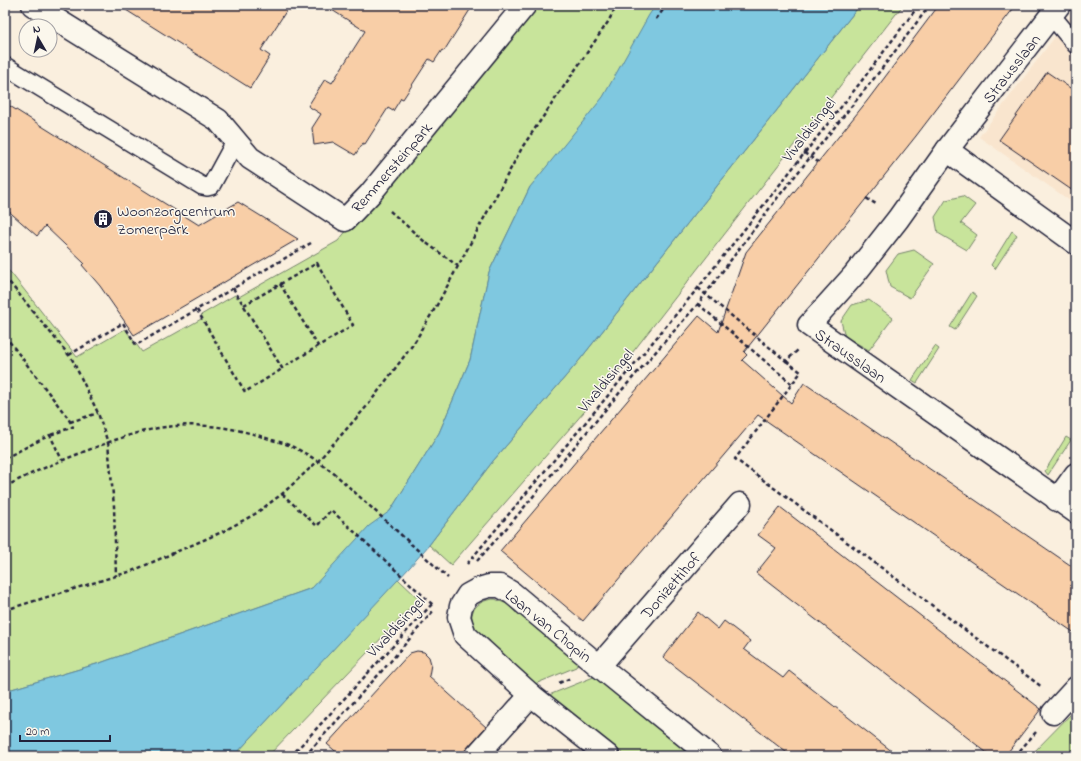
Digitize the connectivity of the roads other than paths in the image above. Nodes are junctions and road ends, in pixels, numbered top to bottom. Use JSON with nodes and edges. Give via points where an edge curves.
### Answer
{"nodes":[{"id":1,"x":525,"y":5,"type":"edge"},
{"id":2,"x":36,"y":6,"type":"edge"},
{"id":3,"x":1056,"y":10,"type":"edge"},
{"id":4,"x":1076,"y":45,"type":"edge"},
{"id":5,"x":5,"y":66,"type":"edge"},
{"id":6,"x":236,"y":140,"type":"junction"},
{"id":7,"x":947,"y":150,"type":"junction"},
{"id":8,"x":1076,"y":243,"type":"edge"},
{"id":9,"x":1076,"y":474,"type":"edge"},
{"id":10,"x":1057,"y":500,"type":"junction"},
{"id":11,"x":740,"y":504,"type":"dead end"},
{"id":12,"x":1076,"y":512,"type":"edge"},
{"id":13,"x":599,"y":666,"type":"junction"},
{"id":14,"x":1075,"y":689,"type":"edge"},
{"id":15,"x":531,"y":695,"type":"junction"},
{"id":16,"x":1053,"y":714,"type":"road end"},
{"id":17,"x":476,"y":756,"type":"edge"},
{"id":18,"x":608,"y":756,"type":"edge"},
{"id":19,"x":710,"y":756,"type":"edge"}],
"edges":[{"from":1,"to":6,"type":"street","name":"Remmersteinpark","via":[[370,194],[345,220],[250,158]]},
{"from":2,"to":6,"type":"street","name":"Remmersteinpark","via":[[218,120]]},
{"from":3,"to":4,"type":"lane"},
{"from":3,"to":7,"type":"street","name":"Strausslaan"},
{"from":5,"to":6,"type":"lane","via":[[202,186],[211,186]]},
{"from":7,"to":8,"type":"street"},
{"from":7,"to":10,"type":"street","name":"Strausslaan","via":[[898,219],[809,326]]},
{"from":9,"to":10,"type":"street"},
{"from":10,"to":12,"type":"street","name":"Strausslaan"},
{"from":11,"to":13,"type":"street","name":"Donizettihof"},
{"from":13,"to":15,"type":"street","name":"Laan van Chopin","via":[[512,593],[500,586],[478,589],[468,595],[461,606],[459,617],[465,635]]},
{"from":13,"to":19,"type":"street","name":"Laan van Chopin"},
{"from":14,"to":16,"type":"street"},
{"from":15,"to":17,"type":"street"},
{"from":15,"to":18,"type":"street","name":"Laan van Chopin"}]}
